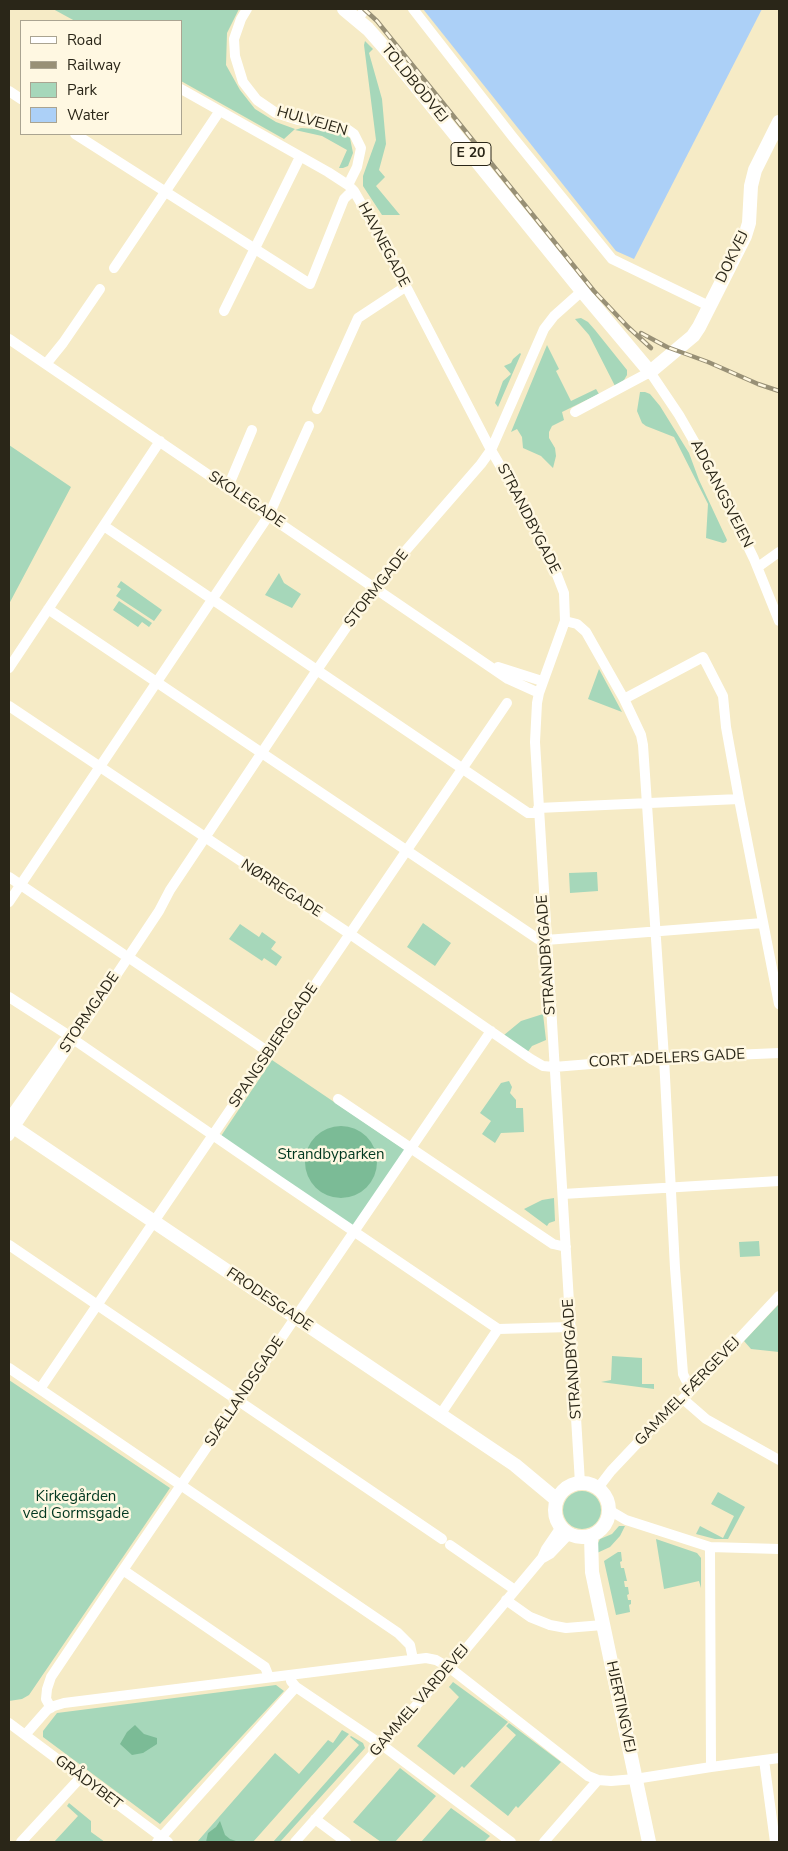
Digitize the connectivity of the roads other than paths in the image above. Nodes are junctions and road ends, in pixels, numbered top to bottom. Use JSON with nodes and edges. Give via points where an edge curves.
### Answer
{"nodes":[{"id":1,"x":247,"y":9,"type":"edge"},
{"id":2,"x":344,"y":9,"type":"edge"},
{"id":3,"x":413,"y":9,"type":"edge"},
{"id":4,"x":361,"y":14,"type":"edge"},
{"id":5,"x":9,"y":91,"type":"edge"},
{"id":6,"x":182,"y":91,"type":"edge"},
{"id":7,"x":20,"y":98,"type":"edge"},
{"id":8,"x":219,"y":112,"type":"junction"},
{"id":9,"x":779,"y":122,"type":"edge"},
{"id":10,"x":77,"y":135,"type":"edge"},
{"id":11,"x":300,"y":157,"type":"junction"},
{"id":12,"x":351,"y":188,"type":"junction"},
{"id":13,"x":166,"y":192,"type":"junction"},
{"id":14,"x":256,"y":248,"type":"junction"},
{"id":15,"x":114,"y":268,"type":"dead end"},
{"id":16,"x":405,"y":287,"type":"junction"},
{"id":17,"x":100,"y":288,"type":"dead end"},
{"id":18,"x":582,"y":291,"type":"junction"},
{"id":19,"x":709,"y":306,"type":"junction"},
{"id":20,"x":224,"y":311,"type":"dead end"},
{"id":21,"x":9,"y":339,"type":"edge"},
{"id":22,"x":46,"y":364,"type":"junction"},
{"id":23,"x":650,"y":372,"type":"junction"},
{"id":24,"x":317,"y":409,"type":"dead end"},
{"id":25,"x":575,"y":412,"type":"dead end"},
{"id":26,"x":309,"y":426,"type":"dead end"},
{"id":27,"x":252,"y":430,"type":"dead end"},
{"id":28,"x":160,"y":441,"type":"junction"},
{"id":29,"x":492,"y":450,"type":"junction"},
{"id":30,"x":228,"y":487,"type":"junction"},
{"id":31,"x":269,"y":515,"type":"junction"},
{"id":32,"x":104,"y":526,"type":"junction"},
{"id":33,"x":779,"y":552,"type":"edge"},
{"id":34,"x":758,"y":567,"type":"junction"},
{"id":35,"x":374,"y":587,"type":"junction"},
{"id":36,"x":213,"y":599,"type":"junction"},
{"id":37,"x":48,"y":609,"type":"junction"},
{"id":38,"x":565,"y":621,"type":"junction"},
{"id":39,"x":779,"y":621,"type":"edge"},
{"id":40,"x":483,"y":661,"type":"junction"},
{"id":41,"x":9,"y":668,"type":"edge"},
{"id":42,"x":317,"y":670,"type":"junction"},
{"id":43,"x":542,"y":681,"type":"junction"},
{"id":44,"x":157,"y":682,"type":"junction"},
{"id":45,"x":539,"y":693,"type":"junction"},
{"id":46,"x":624,"y":699,"type":"junction"},
{"id":47,"x":508,"y":703,"type":"dead end"},
{"id":48,"x":9,"y":706,"type":"edge"},
{"id":49,"x":262,"y":753,"type":"junction"},
{"id":50,"x":100,"y":768,"type":"junction"},
{"id":51,"x":463,"y":768,"type":"junction"},
{"id":52,"x":739,"y":799,"type":"junction"},
{"id":53,"x":646,"y":804,"type":"junction"},
{"id":54,"x":538,"y":810,"type":"junction"},
{"id":55,"x":205,"y":838,"type":"junction"},
{"id":56,"x":406,"y":851,"type":"junction"},
{"id":57,"x":9,"y":877,"type":"edge"},
{"id":58,"x":20,"y":884,"type":"junction"},
{"id":59,"x":9,"y":902,"type":"edge"},
{"id":60,"x":763,"y":923,"type":"junction"},
{"id":61,"x":655,"y":931,"type":"junction"},
{"id":62,"x":350,"y":934,"type":"junction"},
{"id":63,"x":546,"y":940,"type":"junction"},
{"id":64,"x":126,"y":955,"type":"junction"},
{"id":65,"x":9,"y":997,"type":"edge"},
{"id":66,"x":779,"y":1004,"type":"edge"},
{"id":67,"x":491,"y":1031,"type":"junction"},
{"id":68,"x":71,"y":1037,"type":"junction"},
{"id":69,"x":270,"y":1053,"type":"junction"},
{"id":70,"x":779,"y":1053,"type":"edge"},
{"id":71,"x":664,"y":1058,"type":"junction"},
{"id":72,"x":554,"y":1067,"type":"junction"},
{"id":73,"x":338,"y":1099,"type":"dead end"},
{"id":74,"x":10,"y":1126,"type":"edge"},
{"id":75,"x":213,"y":1136,"type":"junction"},
{"id":76,"x":411,"y":1148,"type":"junction"},
{"id":77,"x":779,"y":1181,"type":"edge"},
{"id":78,"x":672,"y":1188,"type":"junction"},
{"id":79,"x":563,"y":1194,"type":"junction"},
{"id":80,"x":154,"y":1222,"type":"junction"},
{"id":81,"x":354,"y":1231,"type":"junction"},
{"id":82,"x":9,"y":1245,"type":"edge"},
{"id":83,"x":566,"y":1247,"type":"junction"},
{"id":84,"x":779,"y":1296,"type":"edge"},
{"id":85,"x":98,"y":1306,"type":"junction"},
{"id":86,"x":295,"y":1318,"type":"junction"},
{"id":87,"x":571,"y":1326,"type":"junction"},
{"id":88,"x":498,"y":1329,"type":"junction"},
{"id":89,"x":9,"y":1368,"type":"edge"},
{"id":90,"x":694,"y":1387,"type":"junction"},
{"id":91,"x":40,"y":1389,"type":"junction"},
{"id":92,"x":683,"y":1399,"type":"junction"},
{"id":93,"x":238,"y":1401,"type":"junction"},
{"id":94,"x":440,"y":1415,"type":"junction"},
{"id":95,"x":779,"y":1460,"type":"edge"},
{"id":96,"x":580,"y":1483,"type":"junction"},
{"id":97,"x":180,"y":1486,"type":"junction"},
{"id":98,"x":598,"y":1488,"type":"junction"},
{"id":99,"x":560,"y":1496,"type":"junction"},
{"id":100,"x":609,"y":1515,"type":"junction"},
{"id":101,"x":575,"y":1534,"type":"junction"},
{"id":102,"x":710,"y":1547,"type":"junction"},
{"id":103,"x":779,"y":1549,"type":"edge"},
{"id":104,"x":123,"y":1570,"type":"junction"},
{"id":105,"x":515,"y":1590,"type":"junction"},
{"id":106,"x":506,"y":1600,"type":"junction"},
{"id":107,"x":603,"y":1625,"type":"junction"},
{"id":108,"x":413,"y":1659,"type":"junction"},
{"id":109,"x":450,"y":1668,"type":"junction"},
{"id":110,"x":290,"y":1675,"type":"junction"},
{"id":111,"x":269,"y":1677,"type":"junction"},
{"id":112,"x":296,"y":1687,"type":"junction"},
{"id":113,"x":51,"y":1708,"type":"junction"},
{"id":114,"x":9,"y":1723,"type":"edge"},
{"id":115,"x":25,"y":1735,"type":"junction"},
{"id":116,"x":382,"y":1745,"type":"junction"},
{"id":117,"x":779,"y":1758,"type":"edge"},
{"id":118,"x":764,"y":1760,"type":"junction"},
{"id":119,"x":711,"y":1767,"type":"junction"},
{"id":120,"x":81,"y":1777,"type":"junction"},
{"id":121,"x":635,"y":1779,"type":"junction"},
{"id":122,"x":598,"y":1780,"type":"junction"},
{"id":123,"x":315,"y":1819,"type":"junction"},
{"id":124,"x":162,"y":1841,"type":"edge"},
{"id":125,"x":21,"y":1842,"type":"edge"},
{"id":126,"x":294,"y":1842,"type":"edge"},
{"id":127,"x":346,"y":1842,"type":"edge"},
{"id":128,"x":511,"y":1842,"type":"edge"},
{"id":129,"x":544,"y":1842,"type":"edge"},
{"id":130,"x":649,"y":1842,"type":"edge"},
{"id":131,"x":775,"y":1842,"type":"edge"}],
"edges":[{"from":1,"to":12,"type":"street","name":"HULVEJEN","via":[[234,39],[235,56],[244,82],[257,100],[276,113],[334,125],[354,134],[361,148]]},
{"from":2,"to":4,"type":"main road","number":"E 20"},
{"from":3,"to":19,"type":"street","via":[[612,259]]},
{"from":4,"to":18,"type":"main road","name":"TOLDBODVEJ","number":"E 20"},
{"from":5,"to":7,"type":"street"},
{"from":6,"to":8,"type":"street","name":"HAVNEGADE"},
{"from":8,"to":11,"type":"street","name":"HAVNEGADE"},
{"from":8,"to":13,"type":"street"},
{"from":9,"to":19,"type":"main road","name":"DOKVEJ","via":[[755,170],[745,236]]},
{"from":10,"to":13,"type":"street"},
{"from":11,"to":12,"type":"street","name":"HAVNEGADE"},
{"from":11,"to":14,"type":"street"},
{"from":12,"to":14,"type":"street","name":"HULVEJEN","via":[[310,284]]},
{"from":12,"to":16,"type":"street","name":"HAVNEGADE"},
{"from":13,"to":14,"type":"street"},
{"from":13,"to":15,"type":"street"},
{"from":14,"to":20,"type":"street"},
{"from":16,"to":24,"type":"street","via":[[358,318]]},
{"from":16,"to":29,"type":"street","name":"HAVNEGADE"},
{"from":17,"to":22,"type":"street"},
{"from":18,"to":23,"type":"main road","name":"ADGANGSVEJEN","number":"E 20"},
{"from":18,"to":29,"type":"street","name":"STORMGADE","via":[[544,329]]},
{"from":19,"to":23,"type":"main road","name":"DOKVEJ","via":[[693,336]]},
{"from":21,"to":22,"type":"street","name":"SKOLEGADE"},
{"from":22,"to":28,"type":"street","name":"SKOLEGADE"},
{"from":23,"to":25,"type":"street"},
{"from":23,"to":34,"type":"street","name":"ADGANGSVEJEN","via":[[699,448]]},
{"from":26,"to":31,"type":"street"},
{"from":27,"to":30,"type":"street"},
{"from":28,"to":30,"type":"street","name":"SKOLEGADE"},
{"from":28,"to":32,"type":"street"},
{"from":29,"to":35,"type":"street","name":"STORMGADE"},
{"from":29,"to":38,"type":"street","name":"STRANDBYGADE","via":[[533,522],[557,575],[565,598]]},
{"from":30,"to":31,"type":"street","name":"SKOLEGADE"},
{"from":31,"to":35,"type":"street","name":"SKOLEGADE"},
{"from":31,"to":36,"type":"street"},
{"from":32,"to":36,"type":"street"},
{"from":32,"to":37,"type":"street"},
{"from":33,"to":34,"type":"street"},
{"from":34,"to":39,"type":"street","name":"ADGANGSVEJEN"},
{"from":35,"to":40,"type":"street","name":"SKOLEGADE"},
{"from":35,"to":42,"type":"street","name":"STORMGADE"},
{"from":36,"to":42,"type":"street"},
{"from":36,"to":44,"type":"street"},
{"from":37,"to":41,"type":"street"},
{"from":37,"to":44,"type":"street"},
{"from":38,"to":43,"type":"street","name":"STRANDBYGADE"},
{"from":38,"to":46,"type":"street","via":[[577,624],[586,632]]},
{"from":40,"to":43,"type":"street","name":"SKOLEGADE"},
{"from":40,"to":45,"type":"street","name":"SKOLEGADE","via":[[508,679]]},
{"from":42,"to":49,"type":"street","name":"STORMGADE"},
{"from":42,"to":51,"type":"street"},
{"from":43,"to":45,"type":"street","name":"STRANDBYGADE"},
{"from":44,"to":49,"type":"street"},
{"from":44,"to":50,"type":"street"},
{"from":45,"to":54,"type":"street","name":"STRANDBYGADE","via":[[535,742]]},
{"from":46,"to":52,"type":"street","via":[[703,657],[723,696]]},
{"from":46,"to":53,"type":"street","via":[[641,735]]},
{"from":47,"to":51,"type":"street","name":"SPANGSBJERGGADE"},
{"from":48,"to":50,"type":"street","name":"NØRREGADE"},
{"from":49,"to":55,"type":"street","name":"STORMGADE"},
{"from":49,"to":56,"type":"street"},
{"from":50,"to":55,"type":"street","name":"NØRREGADE"},
{"from":50,"to":58,"type":"street"},
{"from":51,"to":54,"type":"street","via":[[528,813]]},
{"from":51,"to":56,"type":"street","name":"SPANGSBJERGGADE"},
{"from":52,"to":53,"type":"street"},
{"from":52,"to":60,"type":"street"},
{"from":53,"to":54,"type":"street"},
{"from":53,"to":61,"type":"street"},
{"from":54,"to":63,"type":"street","name":"STRANDBYGADE"},
{"from":55,"to":62,"type":"street","name":"NØRREGADE"},
{"from":55,"to":64,"type":"street","name":"STORMGADE","via":[[160,900]]},
{"from":56,"to":62,"type":"street","name":"SPANGSBJERGGADE"},
{"from":56,"to":63,"type":"street","via":[[532,936]]},
{"from":57,"to":58,"type":"street"},
{"from":58,"to":59,"type":"street"},
{"from":58,"to":64,"type":"street"},
{"from":60,"to":61,"type":"street"},
{"from":60,"to":66,"type":"street"},
{"from":61,"to":63,"type":"street"},
{"from":61,"to":71,"type":"street"},
{"from":62,"to":67,"type":"street","name":"NØRREGADE"},
{"from":62,"to":69,"type":"street","name":"SPANGSBJERGGADE"},
{"from":63,"to":72,"type":"street","name":"STRANDBYGADE"},
{"from":64,"to":68,"type":"street","name":"STORMGADE"},
{"from":64,"to":69,"type":"street"},
{"from":65,"to":68,"type":"street"},
{"from":67,"to":72,"type":"street","name":"NØRREGADE","via":[[543,1066]]},
{"from":67,"to":76,"type":"street","name":"SJÆLLANDSGADE"},
{"from":68,"to":74,"type":"street","name":"STORMGADE"},
{"from":68,"to":75,"type":"street"},
{"from":69,"to":75,"type":"street","name":"SPANGSBJERGGADE"},
{"from":70,"to":71,"type":"street","name":"CORT ADELERS GADE"},
{"from":71,"to":72,"type":"street","name":"CORT ADELERS GADE"},
{"from":71,"to":78,"type":"street"},
{"from":72,"to":79,"type":"street","name":"STRANDBYGADE"},
{"from":73,"to":76,"type":"street"},
{"from":74,"to":80,"type":"main road","name":"FRODESGADE"},
{"from":75,"to":80,"type":"street","name":"SPANGSBJERGGADE"},
{"from":75,"to":81,"type":"street"},
{"from":76,"to":81,"type":"street","name":"SJÆLLANDSGADE"},
{"from":76,"to":83,"type":"street","via":[[553,1244]]},
{"from":77,"to":78,"type":"street"},
{"from":78,"to":79,"type":"street"},
{"from":78,"to":90,"type":"street","via":[[683,1374]]},
{"from":79,"to":83,"type":"street","name":"STRANDBYGADE"},
{"from":80,"to":85,"type":"street","name":"SPANGSBJERGGADE"},
{"from":80,"to":86,"type":"main road","name":"FRODESGADE"},
{"from":81,"to":86,"type":"street","name":"SJÆLLANDSGADE"},
{"from":81,"to":88,"type":"street"},
{"from":82,"to":85,"type":"street"},
{"from":83,"to":87,"type":"street","name":"STRANDBYGADE"},
{"from":84,"to":90,"type":"street","name":"GAMMEL FÆRGEVEJ"},
{"from":85,"to":91,"type":"street","name":"SPANGSBJERGGADE"},
{"from":85,"to":93,"type":"street"},
{"from":86,"to":93,"type":"street","name":"SJÆLLANDSGADE"},
{"from":86,"to":94,"type":"main road","name":"FRODESGADE"},
{"from":87,"to":88,"type":"street"},
{"from":87,"to":96,"type":"street","name":"STRANDBYGADE"},
{"from":88,"to":94,"type":"street"},
{"from":89,"to":91,"type":"street"},
{"from":90,"to":92,"type":"street","name":"GAMMEL FÆRGEVEJ"},
{"from":91,"to":97,"type":"street"},
{"from":92,"to":95,"type":"street","via":[[706,1419]]},
{"from":92,"to":98,"type":"street","name":"GAMMEL FÆRGEVEJ","via":[[646,1434]]},
{"from":93,"to":97,"type":"street","name":"SJÆLLANDSGADE"},
{"from":93,"to":105,"type":"street"},
{"from":94,"to":99,"type":"main road","name":"FRODESGADE","via":[[529,1476],[544,1480]]},
{"from":96,"to":98,"type":"main road"},
{"from":96,"to":99,"type":"main road","via":[[567,1488]]},
{"from":97,"to":104,"type":"street","name":"SJÆLLANDSGADE"},
{"from":97,"to":108,"type":"street","via":[[404,1637],[410,1645]]},
{"from":98,"to":100,"type":"main road","via":[[606,1498]]},
{"from":99,"to":101,"type":"main road","via":[[555,1513]]},
{"from":100,"to":101,"type":"main road","via":[[603,1528]]},
{"from":100,"to":102,"type":"street"},
{"from":101,"to":105,"type":"street","name":"GAMMEL VARDEVEJ","via":[[546,1549]]},
{"from":101,"to":107,"type":"main road","name":"HJERTINGVEJ","via":[[592,1572]]},
{"from":102,"to":103,"type":"street"},
{"from":102,"to":119,"type":"street"},
{"from":104,"to":111,"type":"street","via":[[265,1667]]},
{"from":104,"to":113,"type":"street","name":"SJÆLLANDSGADE","via":[[52,1678],[46,1699]]},
{"from":105,"to":106,"type":"street","name":"GAMMEL VARDEVEJ"},
{"from":106,"to":107,"type":"street","via":[[530,1617],[550,1625],[566,1628]]},
{"from":106,"to":109,"type":"street","name":"GAMMEL VARDEVEJ"},
{"from":107,"to":121,"type":"main road","name":"HJERTINGVEJ"},
{"from":108,"to":109,"type":"street","via":[[432,1659]]},
{"from":108,"to":110,"type":"street"},
{"from":109,"to":116,"type":"street","name":"GAMMEL VARDEVEJ"},
{"from":109,"to":122,"type":"street","via":[[588,1776]]},
{"from":110,"to":111,"type":"street"},
{"from":110,"to":112,"type":"street"},
{"from":111,"to":113,"type":"street","via":[[64,1703]]},
{"from":112,"to":116,"type":"street"},
{"from":112,"to":124,"type":"street"},
{"from":113,"to":115,"type":"street"},
{"from":114,"to":115,"type":"street","name":"GRÅDYBET"},
{"from":115,"to":120,"type":"street","name":"GRÅDYBET"},
{"from":116,"to":123,"type":"street","name":"GAMMEL VARDEVEJ"},
{"from":116,"to":128,"type":"street"},
{"from":117,"to":118,"type":"street"},
{"from":118,"to":119,"type":"street"},
{"from":118,"to":131,"type":"street"},
{"from":119,"to":121,"type":"street"},
{"from":120,"to":124,"type":"street","name":"GRÅDYBET"},
{"from":120,"to":125,"type":"street"},
{"from":121,"to":122,"type":"street"},
{"from":121,"to":130,"type":"main road","name":"HJERTINGVEJ"},
{"from":122,"to":129,"type":"street"},
{"from":123,"to":126,"type":"street","name":"GAMMEL VARDEVEJ"},
{"from":123,"to":127,"type":"street"}]}
